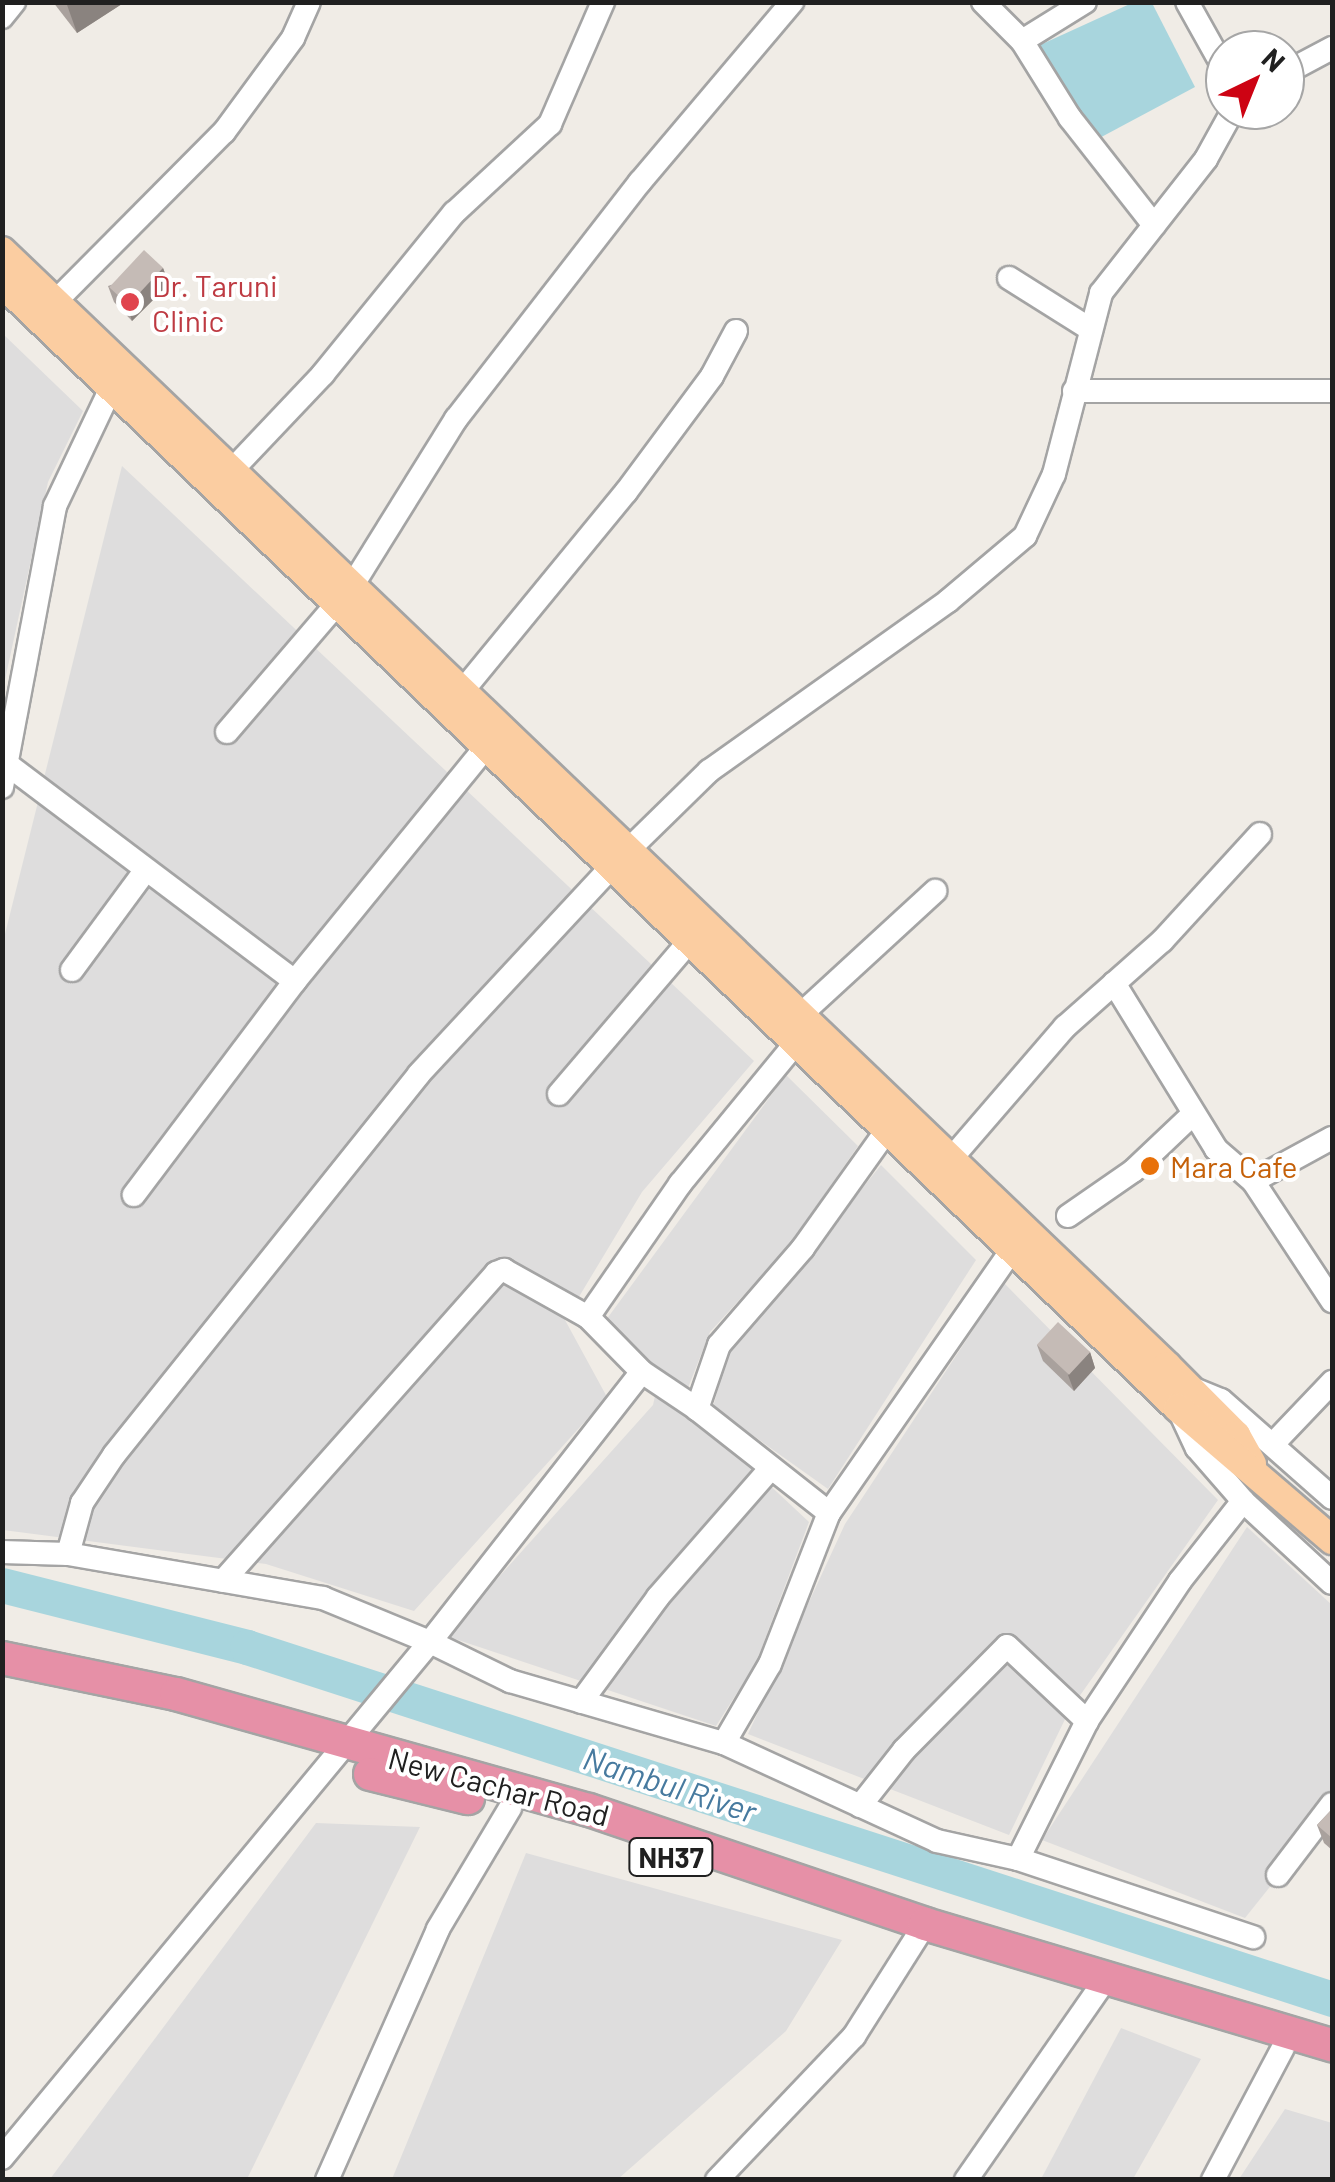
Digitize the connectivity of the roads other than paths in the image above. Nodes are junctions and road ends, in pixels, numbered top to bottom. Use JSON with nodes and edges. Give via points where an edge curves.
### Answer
{"nodes":[{"id":1,"x":14,"y":2,"type":"edge"},
{"id":2,"x":309,"y":2,"type":"edge"},
{"id":3,"x":604,"y":2,"type":"edge"},
{"id":4,"x":792,"y":2,"type":"edge"},
{"id":5,"x":983,"y":2,"type":"edge"},
{"id":6,"x":1085,"y":2,"type":"edge"},
{"id":7,"x":1187,"y":2,"type":"edge"},
{"id":8,"x":2,"y":17,"type":"edge"},
{"id":9,"x":1205,"y":34,"type":"edge"},
{"id":10,"x":1022,"y":41,"type":"junction"},
{"id":11,"x":1332,"y":48,"type":"edge"},
{"id":12,"x":1305,"y":62,"type":"edge"},
{"id":13,"x":1222,"y":130,"type":"edge"},
{"id":14,"x":1154,"y":225,"type":"junction"},
{"id":15,"x":2,"y":250,"type":"edge"},
{"id":16,"x":1010,"y":278,"type":"dead end"},
{"id":17,"x":2,"y":283,"type":"edge"},
{"id":18,"x":48,"y":309,"type":"junction"},
{"id":19,"x":1090,"y":329,"type":"junction"},
{"id":20,"x":736,"y":331,"type":"dead end"},
{"id":21,"x":112,"y":386,"type":"junction"},
{"id":22,"x":1074,"y":391,"type":"junction"},
{"id":23,"x":1332,"y":391,"type":"edge"},
{"id":24,"x":233,"y":469,"type":"junction"},
{"id":25,"x":346,"y":594,"type":"junction"},
{"id":26,"x":460,"y":694,"type":"junction"},
{"id":27,"x":227,"y":732,"type":"dead end"},
{"id":28,"x":493,"y":739,"type":"junction"},
{"id":29,"x":5,"y":776,"type":"edge"},
{"id":30,"x":1260,"y":834,"type":"dead end"},
{"id":31,"x":619,"y":859,"type":"junction"},
{"id":32,"x":145,"y":871,"type":"junction"},
{"id":33,"x":935,"y":891,"type":"dead end"},
{"id":34,"x":696,"y":933,"type":"junction"},
{"id":35,"x":72,"y":970,"type":"dead end"},
{"id":36,"x":295,"y":981,"type":"junction"},
{"id":37,"x":1114,"y":983,"type":"junction"},
{"id":38,"x":796,"y":1031,"type":"junction"},
{"id":39,"x":559,"y":1094,"type":"dead end"},
{"id":40,"x":1193,"y":1114,"type":"junction"},
{"id":41,"x":894,"y":1121,"type":"junction"},
{"id":42,"x":1332,"y":1138,"type":"edge"},
{"id":43,"x":950,"y":1160,"type":"junction"},
{"id":44,"x":1254,"y":1182,"type":"junction"},
{"id":45,"x":134,"y":1195,"type":"dead end"},
{"id":46,"x":1068,"y":1216,"type":"dead end"},
{"id":47,"x":1013,"y":1248,"type":"junction"},
{"id":48,"x":1332,"y":1301,"type":"edge"},
{"id":49,"x":588,"y":1317,"type":"junction"},
{"id":50,"x":642,"y":1372,"type":"junction"},
{"id":51,"x":1332,"y":1382,"type":"edge"},
{"id":52,"x":1183,"y":1397,"type":"junction"},
{"id":53,"x":697,"y":1409,"type":"junction"},
{"id":54,"x":1273,"y":1444,"type":"junction"},
{"id":55,"x":772,"y":1468,"type":"junction"},
{"id":56,"x":1332,"y":1498,"type":"edge"},
{"id":57,"x":1243,"y":1501,"type":"junction"},
{"id":58,"x":829,"y":1514,"type":"junction"},
{"id":59,"x":1332,"y":1540,"type":"edge"},
{"id":60,"x":2,"y":1552,"type":"edge"},
{"id":61,"x":68,"y":1554,"type":"junction"},
{"id":62,"x":222,"y":1581,"type":"junction"},
{"id":63,"x":1332,"y":1584,"type":"edge"},
{"id":64,"x":430,"y":1642,"type":"junction"},
{"id":65,"x":2,"y":1658,"type":"edge"},
{"id":66,"x":2,"y":1679,"type":"edge"},
{"id":67,"x":581,"y":1702,"type":"junction"},
{"id":68,"x":1086,"y":1721,"type":"junction"},
{"id":69,"x":724,"y":1743,"type":"junction"},
{"id":70,"x":345,"y":1751,"type":"junction"},
{"id":71,"x":1332,"y":1804,"type":"edge"},
{"id":72,"x":860,"y":1806,"type":"junction"},
{"id":73,"x":510,"y":1808,"type":"junction"},
{"id":74,"x":1018,"y":1859,"type":"junction"},
{"id":75,"x":1278,"y":1875,"type":"dead end"},
{"id":76,"x":920,"y":1932,"type":"junction"},
{"id":77,"x":1253,"y":1937,"type":"dead end"},
{"id":78,"x":1098,"y":1990,"type":"junction"},
{"id":79,"x":1332,"y":2044,"type":"edge"},
{"id":80,"x":1283,"y":2048,"type":"junction"},
{"id":81,"x":1332,"y":2064,"type":"edge"},
{"id":82,"x":2,"y":2158,"type":"edge"},
{"id":83,"x":327,"y":2180,"type":"edge"},
{"id":84,"x":717,"y":2180,"type":"edge"},
{"id":85,"x":966,"y":2180,"type":"edge"},
{"id":86,"x":1213,"y":2180,"type":"edge"}],
"edges":[{"from":1,"to":8,"type":"street"},
{"from":2,"to":18,"type":"street","via":[[293,38],[224,132]]},
{"from":3,"to":24,"type":"street","via":[[550,124],[454,214],[324,374]]},
{"from":4,"to":25,"type":"street","via":[[640,182],[456,420]]},
{"from":5,"to":10,"type":"street"},
{"from":6,"to":10,"type":"street"},
{"from":7,"to":9,"type":"street"},
{"from":10,"to":14,"type":"street","via":[[1070,118]]},
{"from":11,"to":12,"type":"street"},
{"from":13,"to":14,"type":"street"},
{"from":14,"to":19,"type":"street","via":[[1100,293]]},
{"from":15,"to":18,"type":"main road"},
{"from":16,"to":19,"type":"street"},
{"from":17,"to":18,"type":"main road"},
{"from":18,"to":21,"type":"main road"},
{"from":18,"to":24,"type":"main road"},
{"from":19,"to":22,"type":"street"},
{"from":20,"to":26,"type":"street","via":[[712,376],[626,492]]},
{"from":21,"to":25,"type":"main road"},
{"from":21,"to":29,"type":"street","via":[[54,506]]},
{"from":22,"to":23,"type":"street"},
{"from":22,"to":31,"type":"street","via":[[1054,474],[1026,536],[948,601],[709,771]]},
{"from":24,"to":25,"type":"main road"},
{"from":25,"to":26,"type":"main road"},
{"from":25,"to":27,"type":"street"},
{"from":25,"to":28,"type":"main road"},
{"from":26,"to":28,"type":"main road"},
{"from":28,"to":31,"type":"main road"},
{"from":28,"to":36,"type":"street"},
{"from":29,"to":32,"type":"street"},
{"from":30,"to":37,"type":"street"},
{"from":31,"to":34,"type":"main road"},
{"from":31,"to":61,"type":"street","via":[[419,1074],[114,1455],[82,1503]]},
{"from":32,"to":35,"type":"street"},
{"from":32,"to":36,"type":"street"},
{"from":33,"to":38,"type":"street"},
{"from":34,"to":38,"type":"main road"},
{"from":34,"to":39,"type":"street"},
{"from":36,"to":45,"type":"street"},
{"from":37,"to":40,"type":"street"},
{"from":37,"to":43,"type":"street","via":[[1065,1028]]},
{"from":38,"to":41,"type":"main road"},
{"from":38,"to":49,"type":"street"},
{"from":40,"to":44,"type":"street","via":[[1216,1149]]},
{"from":40,"to":46,"type":"street","via":[[1133,1171]]},
{"from":41,"to":43,"type":"main road"},
{"from":41,"to":47,"type":"main road"},
{"from":41,"to":53,"type":"street","via":[[803,1248],[719,1345]]},
{"from":42,"to":44,"type":"street"},
{"from":43,"to":52,"type":"main road"},
{"from":44,"to":48,"type":"street"},
{"from":47,"to":52,"type":"main road"},
{"from":47,"to":58,"type":"street"},
{"from":49,"to":50,"type":"street"},
{"from":49,"to":62,"type":"street","via":[[504,1270],[496,1273]]},
{"from":50,"to":53,"type":"street"},
{"from":50,"to":64,"type":"street"},
{"from":51,"to":54,"type":"street"},
{"from":52,"to":54,"type":"street","via":[[1220,1400]]},
{"from":52,"to":57,"type":"street","via":[[1197,1448]]},
{"from":52,"to":59,"type":"main road"},
{"from":53,"to":55,"type":"street"},
{"from":54,"to":56,"type":"street"},
{"from":55,"to":58,"type":"street"},
{"from":55,"to":67,"type":"street","via":[[658,1597]]},
{"from":57,"to":63,"type":"street"},
{"from":57,"to":68,"type":"street"},
{"from":58,"to":69,"type":"street","via":[[770,1664]]},
{"from":60,"to":61,"type":"street"},
{"from":61,"to":62,"type":"street"},
{"from":62,"to":64,"type":"street","via":[[323,1598]]},
{"from":64,"to":67,"type":"street","via":[[510,1681]]},
{"from":64,"to":70,"type":"street"},
{"from":65,"to":70,"type":"highway","name":"New Cachar Road","number":"NH37","via":[[176,1694]]},
{"from":66,"to":70,"type":"highway","name":"New Cachar Road","number":"NH37"},
{"from":67,"to":69,"type":"street"},
{"from":68,"to":72,"type":"street","via":[[1007,1646],[904,1750]]},
{"from":68,"to":74,"type":"street"},
{"from":69,"to":72,"type":"street"},
{"from":70,"to":73,"type":"highway","name":"New Cachar Road","number":"NH37"},
{"from":70,"to":76,"type":"highway","name":"New Cachar Road","number":"NH37","via":[[644,1826]]},
{"from":70,"to":82,"type":"street","via":[[161,1961]]},
{"from":71,"to":75,"type":"street"},
{"from":72,"to":74,"type":"street","via":[[937,1842]]},
{"from":73,"to":76,"type":"highway","name":"New Cachar Road","number":"NH37"},
{"from":73,"to":83,"type":"street","via":[[438,1929]]},
{"from":74,"to":77,"type":"street"},
{"from":76,"to":78,"type":"highway","name":"New Cachar Road","number":"NH37"},
{"from":76,"to":79,"type":"highway","name":"New Cachar Road","number":"NH37"},
{"from":76,"to":84,"type":"street","via":[[854,2036]]},
{"from":78,"to":80,"type":"highway","name":"New Cachar Road","number":"NH37"},
{"from":78,"to":85,"type":"street"},
{"from":80,"to":81,"type":"highway","name":"New Cachar Road","number":"NH37"},
{"from":80,"to":86,"type":"street"}]}
